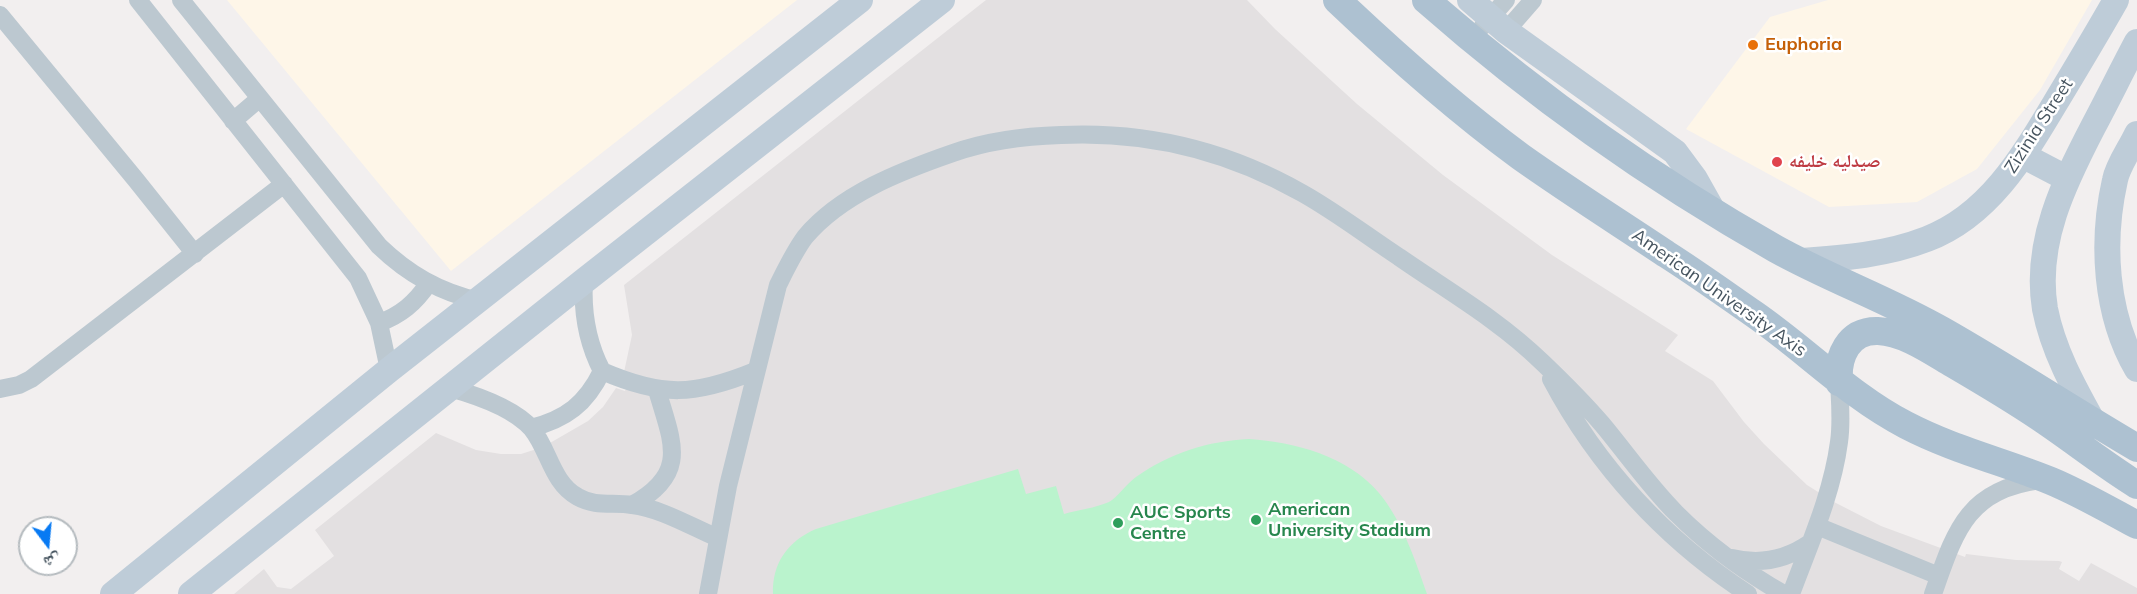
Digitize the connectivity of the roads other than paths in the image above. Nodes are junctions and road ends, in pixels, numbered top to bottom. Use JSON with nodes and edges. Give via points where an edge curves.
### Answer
{"nodes":[{"id":1,"x":138,"y":0,"type":"edge"},
{"id":2,"x":181,"y":0,"type":"edge"},
{"id":3,"x":860,"y":0,"type":"edge"},
{"id":4,"x":942,"y":0,"type":"edge"},
{"id":5,"x":1337,"y":0,"type":"edge"},
{"id":6,"x":1426,"y":0,"type":"edge"},
{"id":7,"x":1470,"y":0,"type":"edge"},
{"id":8,"x":1533,"y":0,"type":"edge"},
{"id":9,"x":2116,"y":0,"type":"edge"},
{"id":10,"x":0,"y":15,"type":"edge"},
{"id":11,"x":1493,"y":22,"type":"edge"},
{"id":12,"x":2137,"y":42,"type":"edge"},
{"id":13,"x":260,"y":98,"type":"junction"},
{"id":14,"x":233,"y":121,"type":"junction"},
{"id":15,"x":2137,"y":134,"type":"edge"},
{"id":16,"x":2024,"y":156,"type":"junction"},
{"id":17,"x":2066,"y":178,"type":"junction"},
{"id":18,"x":284,"y":184,"type":"junction"},
{"id":19,"x":195,"y":254,"type":"junction"},
{"id":20,"x":1801,"y":261,"type":"junction"},
{"id":21,"x":584,"y":281,"type":"junction"},
{"id":22,"x":428,"y":284,"type":"junction"},
{"id":23,"x":478,"y":301,"type":"junction"},
{"id":24,"x":379,"y":323,"type":"junction"},
{"id":25,"x":1541,"y":361,"type":"junction"},
{"id":26,"x":2137,"y":369,"type":"edge"},
{"id":27,"x":389,"y":370,"type":"junction"},
{"id":28,"x":602,"y":371,"type":"junction"},
{"id":29,"x":755,"y":371,"type":"junction"},
{"id":30,"x":1839,"y":382,"type":"junction"},
{"id":31,"x":0,"y":388,"type":"edge"},
{"id":32,"x":450,"y":388,"type":"junction"},
{"id":33,"x":657,"y":390,"type":"junction"},
{"id":34,"x":2093,"y":422,"type":"junction"},
{"id":35,"x":531,"y":428,"type":"junction"},
{"id":36,"x":2137,"y":448,"type":"edge"},
{"id":37,"x":2046,"y":479,"type":"junction"},
{"id":38,"x":2137,"y":485,"type":"edge"},
{"id":39,"x":632,"y":505,"type":"junction"},
{"id":40,"x":2137,"y":525,"type":"edge"},
{"id":41,"x":1813,"y":535,"type":"junction"},
{"id":42,"x":718,"y":538,"type":"junction"},
{"id":43,"x":1726,"y":556,"type":"junction"},
{"id":44,"x":1935,"y":589,"type":"edge"},
{"id":45,"x":113,"y":594,"type":"edge"},
{"id":46,"x":191,"y":594,"type":"edge"},
{"id":47,"x":708,"y":594,"type":"edge"},
{"id":48,"x":1748,"y":594,"type":"edge"},
{"id":49,"x":1784,"y":594,"type":"edge"},
{"id":50,"x":1791,"y":594,"type":"edge"}],
"edges":[{"from":1,"to":14,"type":"street"},
{"from":2,"to":13,"type":"street"},
{"from":3,"to":23,"type":"main road"},
{"from":4,"to":21,"type":"main road"},
{"from":5,"to":30,"type":"main road","name":"American University Axis","via":[[1422,78],[1519,155],[1756,315]]},
{"from":6,"to":11,"type":"main road"},
{"from":7,"to":11,"type":"main road"},
{"from":8,"to":11,"type":"street"},
{"from":9,"to":16,"type":"main road","name":"Zizinia Street"},
{"from":10,"to":19,"type":"street"},
{"from":11,"to":20,"type":"main road","via":[[1529,86],[1713,211]]},
{"from":12,"to":17,"type":"main road"},
{"from":13,"to":14,"type":"street"},
{"from":13,"to":22,"type":"street","via":[[379,246]]},
{"from":14,"to":18,"type":"street"},
{"from":15,"to":26,"type":"main road","via":[[2115,178],[2108,237],[2112,304],[2126,350]]},
{"from":16,"to":17,"type":"main road"},
{"from":16,"to":20,"type":"main road","name":"Zizinia Street","via":[[1972,214],[1927,239],[1884,252]]},
{"from":17,"to":34,"type":"main road","via":[[2049,227],[2044,266],[2045,308],[2055,346]]},
{"from":18,"to":19,"type":"street"},
{"from":18,"to":24,"type":"street","via":[[354,271]]},
{"from":19,"to":31,"type":"street","via":[[31,379]]},
{"from":20,"to":34,"type":"main road","via":[[1943,331]]},
{"from":21,"to":28,"type":"street","via":[[586,327]]},
{"from":21,"to":32,"type":"main road"},
{"from":22,"to":23,"type":"street"},
{"from":22,"to":24,"type":"street","via":[[413,304]]},
{"from":23,"to":27,"type":"main road"},
{"from":24,"to":27,"type":"street"},
{"from":25,"to":29,"type":"street","via":[[1464,299],[1358,228],[1272,178],[1175,143],[1081,134],[1020,138],[960,150],[903,172],[846,202],[805,238],[790,261],[778,285]]},
{"from":25,"to":43,"type":"street","via":[[1599,421],[1654,490]]},
{"from":25,"to":48,"type":"street","via":[[1582,432],[1646,510],[1702,562]]},
{"from":27,"to":45,"type":"main road"},
{"from":28,"to":33,"type":"street"},
{"from":28,"to":35,"type":"street","via":[[580,404],[557,420]]},
{"from":29,"to":33,"type":"street","via":[[713,387]]},
{"from":29,"to":42,"type":"street"},
{"from":30,"to":37,"type":"main road","name":"American University Axis","via":[[1940,442]]},
{"from":30,"to":38,"type":"main road","via":[[1839,361],[1849,343],[1867,332],[1897,336],[2004,394]]},
{"from":30,"to":41,"type":"street","via":[[1839,440],[1832,479]]},
{"from":32,"to":35,"type":"street","via":[[501,407]]},
{"from":32,"to":46,"type":"main road"},
{"from":33,"to":39,"type":"street","via":[[673,441],[671,465],[656,489]]},
{"from":34,"to":36,"type":"main road"},
{"from":35,"to":39,"type":"street","via":[[557,477],[577,497],[595,504]]},
{"from":37,"to":40,"type":"main road","name":"American University Axis"},
{"from":37,"to":44,"type":"street","via":[[2004,488],[1980,503],[1958,530]]},
{"from":39,"to":42,"type":"street"},
{"from":41,"to":43,"type":"street","via":[[1793,553],[1774,559],[1755,561]]},
{"from":41,"to":44,"type":"street"},
{"from":41,"to":50,"type":"street"},
{"from":42,"to":47,"type":"street"},
{"from":43,"to":49,"type":"street"}]}
